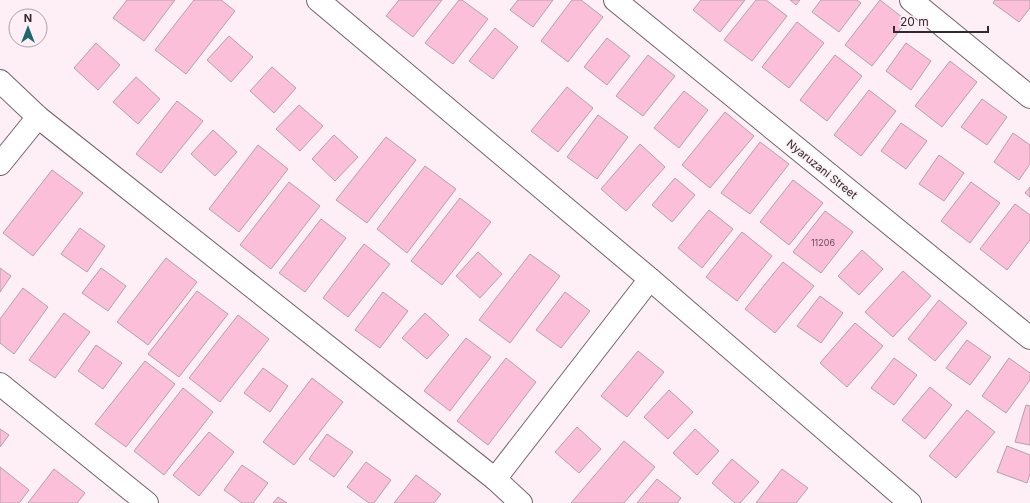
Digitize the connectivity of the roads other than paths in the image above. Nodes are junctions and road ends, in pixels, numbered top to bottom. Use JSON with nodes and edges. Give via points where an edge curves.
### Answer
{"nodes":[{"id":1,"x":318,"y":0,"type":"edge"},
{"id":2,"x":615,"y":0,"type":"edge"},
{"id":3,"x":911,"y":0,"type":"edge"},
{"id":4,"x":0,"y":81,"type":"edge"},
{"id":5,"x":1030,"y":97,"type":"edge"},
{"id":6,"x":38,"y":117,"type":"junction"},
{"id":7,"x":0,"y":164,"type":"edge"},
{"id":8,"x":650,"y":278,"type":"junction"},
{"id":9,"x":1030,"y":338,"type":"edge"},
{"id":10,"x":0,"y":384,"type":"edge"},
{"id":11,"x":495,"y":479,"type":"junction"},
{"id":12,"x":147,"y":503,"type":"edge"},
{"id":13,"x":521,"y":503,"type":"edge"},
{"id":14,"x":910,"y":503,"type":"edge"}],
"edges":[{"from":1,"to":8,"type":"street"},
{"from":2,"to":9,"type":"street","name":"Nyaruzani Street"},
{"from":3,"to":5,"type":"street"},
{"from":4,"to":6,"type":"street"},
{"from":6,"to":7,"type":"street"},
{"from":6,"to":11,"type":"street"},
{"from":8,"to":11,"type":"street"},
{"from":8,"to":14,"type":"street"},
{"from":10,"to":12,"type":"street"},
{"from":11,"to":13,"type":"street"}]}
